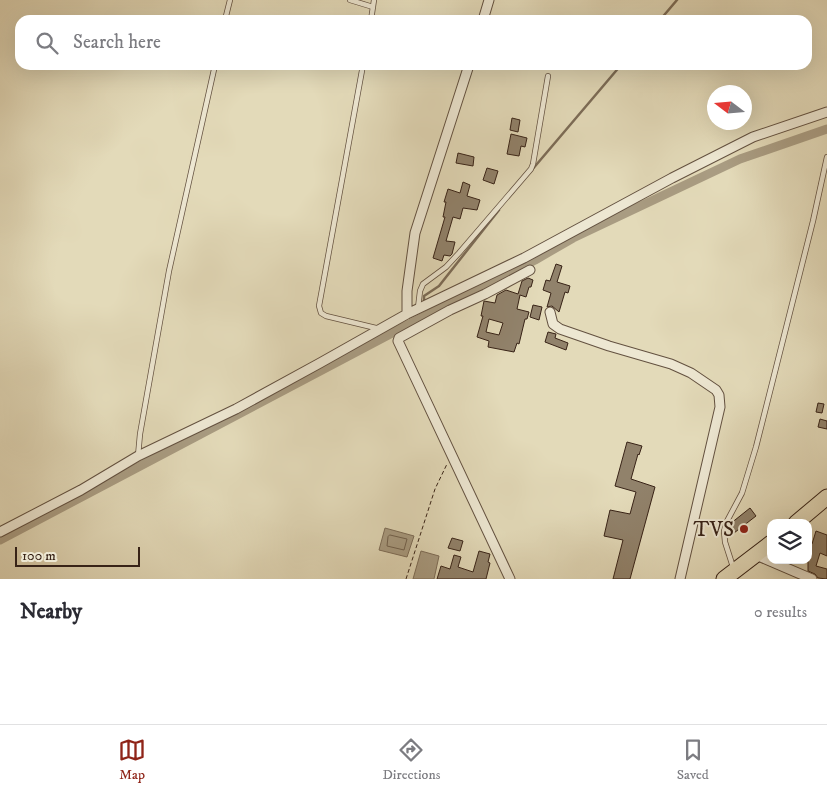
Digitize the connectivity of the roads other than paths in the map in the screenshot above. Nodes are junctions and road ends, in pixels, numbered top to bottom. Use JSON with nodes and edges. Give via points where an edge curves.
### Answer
{"nodes":[{"id":1,"x":230,"y":0,"type":"edge"},
{"id":2,"x":350,"y":0,"type":"edge"},
{"id":3,"x":374,"y":0,"type":"edge"},
{"id":4,"x":489,"y":0,"type":"edge"},
{"id":5,"x":373,"y":7,"type":"junction"},
{"id":6,"x":226,"y":15,"type":"edge"},
{"id":7,"x":372,"y":15,"type":"edge"},
{"id":8,"x":484,"y":15,"type":"edge"},
{"id":9,"x":214,"y":70,"type":"edge"},
{"id":10,"x":362,"y":70,"type":"edge"},
{"id":11,"x":467,"y":70,"type":"edge"},
{"id":12,"x":548,"y":76,"type":"dead end"},
{"id":13,"x":827,"y":112,"type":"edge"},
{"id":14,"x":827,"y":156,"type":"edge"},
{"id":15,"x":530,"y":270,"type":"dead end"},
{"id":16,"x":444,"y":296,"type":"junction"},
{"id":17,"x":418,"y":308,"type":"junction"},
{"id":18,"x":450,"y":310,"type":"junction"},
{"id":19,"x":550,"y":312,"type":"dead end"},
{"id":20,"x":407,"y":314,"type":"junction"},
{"id":21,"x":381,"y":329,"type":"junction"},
{"id":22,"x":138,"y":456,"type":"junction"},
{"id":23,"x":827,"y":497,"type":"edge"},
{"id":24,"x":801,"y":519,"type":"edge"},
{"id":25,"x":0,"y":532,"type":"edge"},
{"id":26,"x":767,"y":546,"type":"edge"},
{"id":27,"x":756,"y":555,"type":"junction"},
{"id":28,"x":730,"y":575,"type":"edge"},
{"id":29,"x":510,"y":579,"type":"edge"},
{"id":30,"x":680,"y":579,"type":"edge"},
{"id":31,"x":812,"y":579,"type":"edge"}],
"edges":[{"from":1,"to":6,"type":"lane"},
{"from":2,"to":5,"type":"lane"},
{"from":3,"to":5,"type":"lane"},
{"from":4,"to":8,"type":"street"},
{"from":5,"to":7,"type":"lane"},
{"from":9,"to":22,"type":"lane","via":[[170,271]]},
{"from":10,"to":21,"type":"lane","via":[[319,306],[326,316]]},
{"from":11,"to":20,"type":"street","via":[[415,233]]},
{"from":12,"to":17,"type":"lane","via":[[531,169],[453,260],[424,284]]},
{"from":13,"to":16,"type":"street","via":[[753,137]]},
{"from":14,"to":28,"type":"lane","via":[[756,447],[742,494],[724,531]]},
{"from":15,"to":18,"type":"street"},
{"from":16,"to":17,"type":"street"},
{"from":16,"to":18,"type":"street"},
{"from":17,"to":20,"type":"street"},
{"from":18,"to":29,"type":"street","via":[[398,341]]},
{"from":19,"to":30,"type":"street","via":[[553,324],[560,329],[671,364],[711,386],[719,396],[720,407]]},
{"from":20,"to":21,"type":"street"},
{"from":21,"to":22,"type":"street","via":[[236,409]]},
{"from":22,"to":25,"type":"street"},
{"from":23,"to":24,"type":"highway"},
{"from":26,"to":27,"type":"highway"},
{"from":27,"to":28,"type":"highway"},
{"from":27,"to":31,"type":"street"}]}
